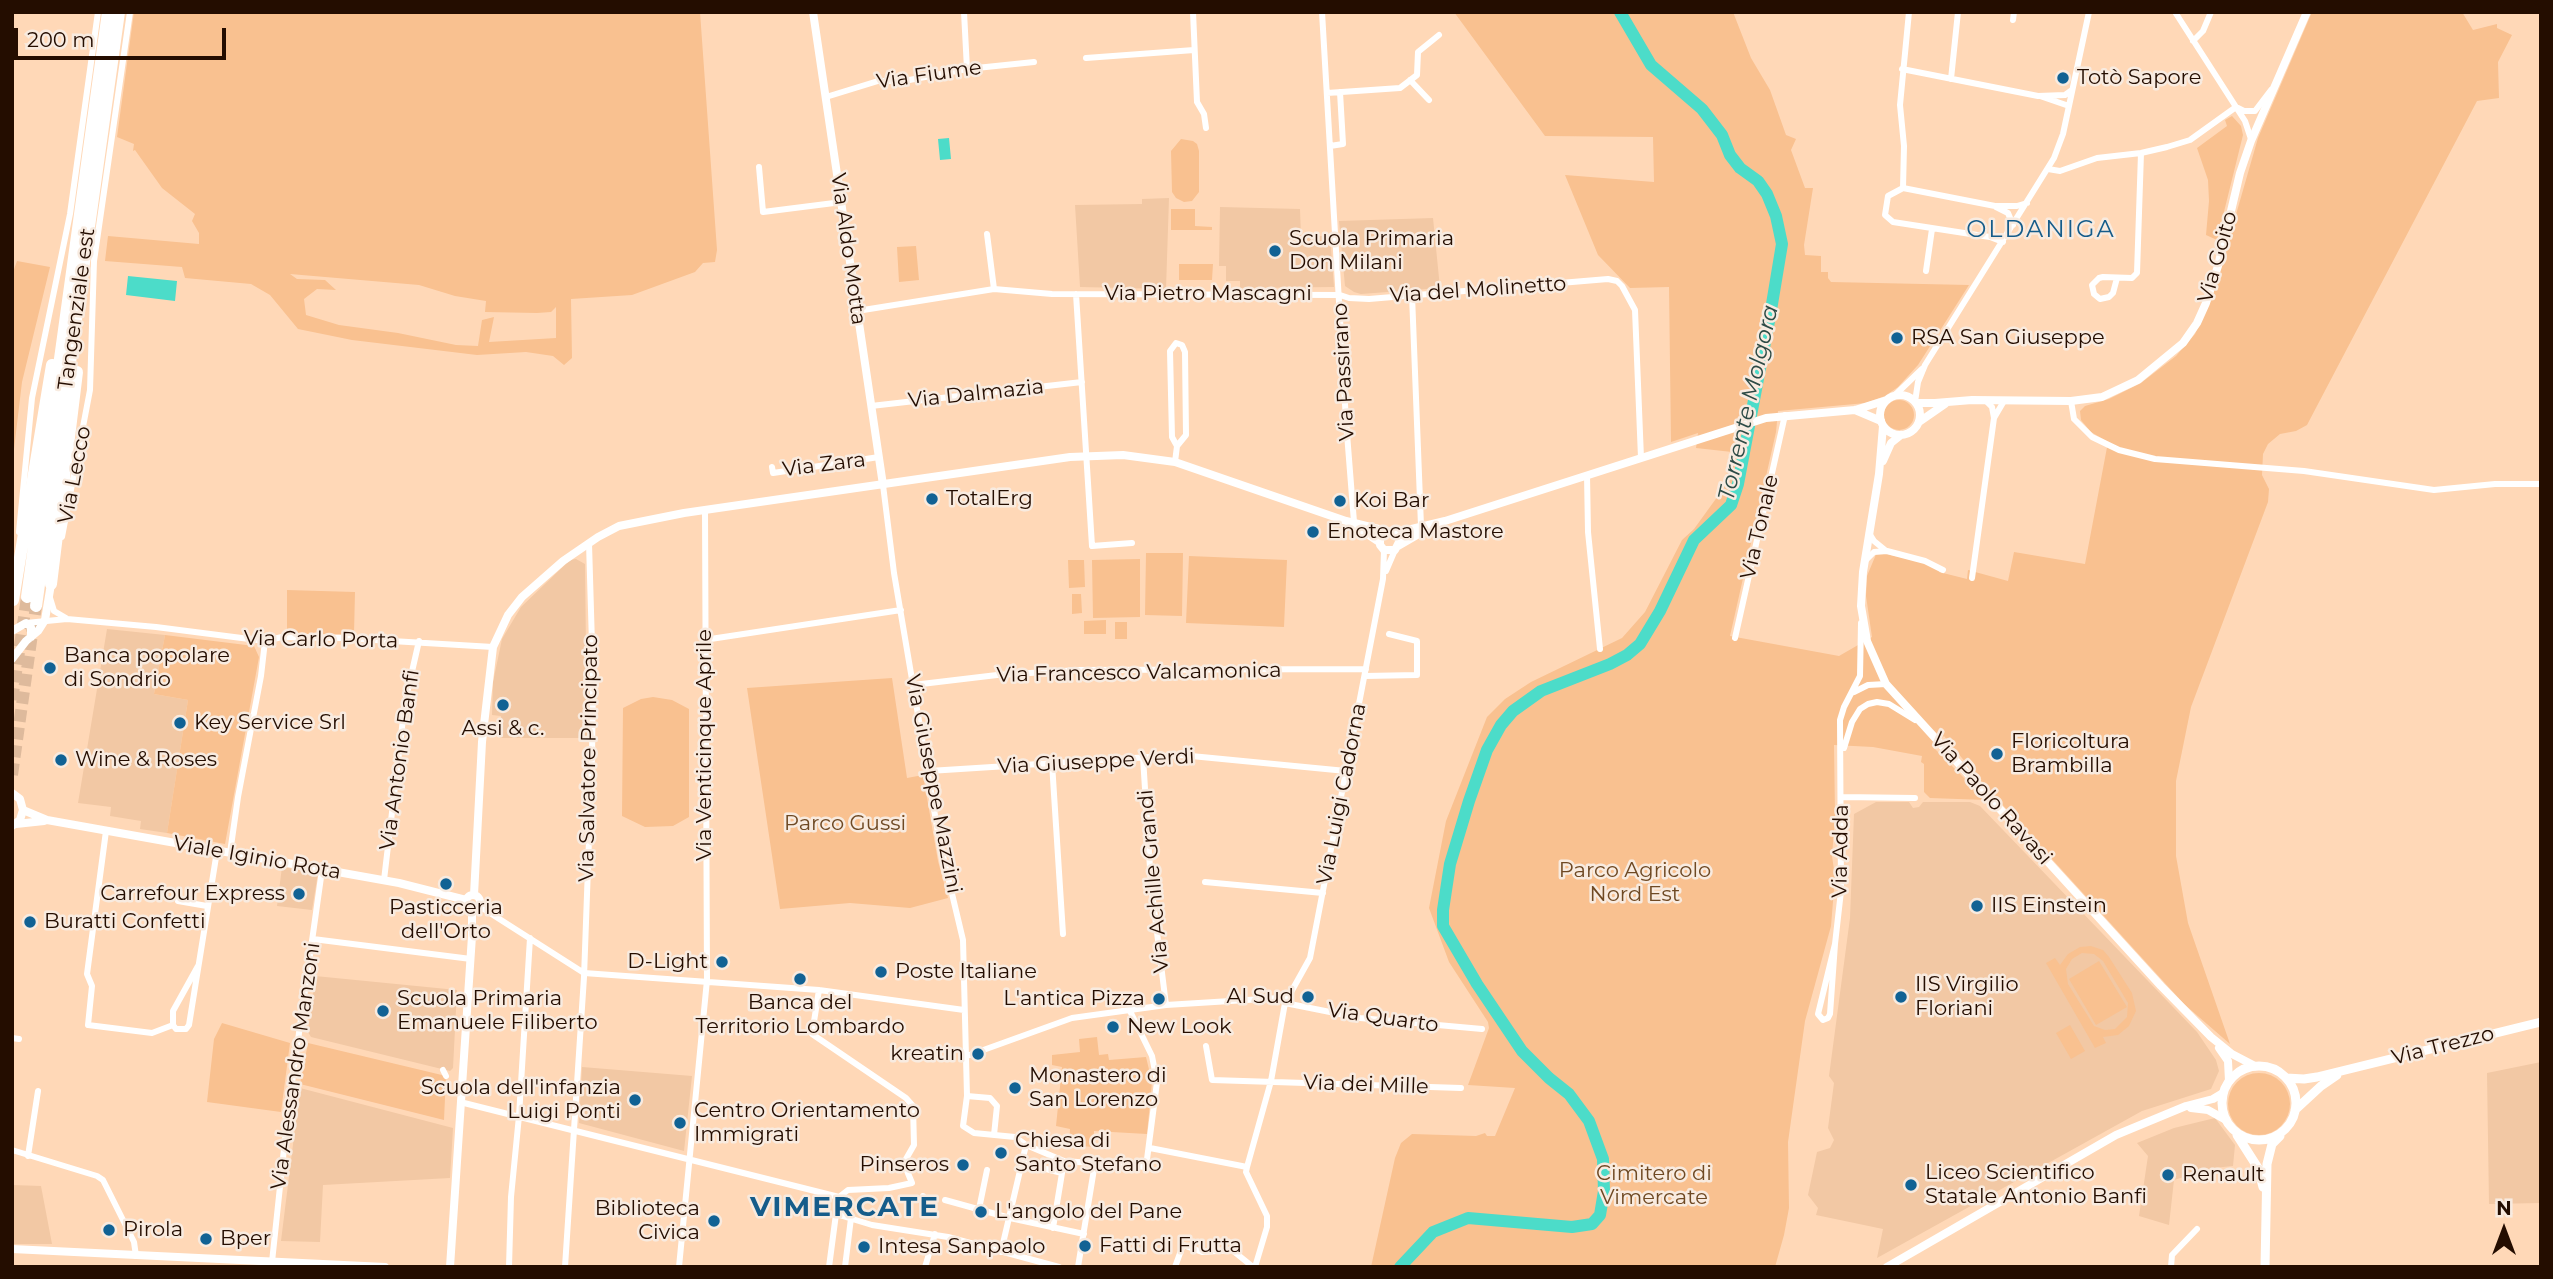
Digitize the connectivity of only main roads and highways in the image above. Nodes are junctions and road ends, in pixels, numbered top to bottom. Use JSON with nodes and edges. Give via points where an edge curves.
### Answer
{"nodes":[{"id":1,"x":108,"y":12,"type":"edge"},
{"id":2,"x":119,"y":12,"type":"edge"},
{"id":3,"x":71,"y":313,"type":"junction"},
{"id":4,"x":50,"y":589,"type":"road end"},
{"id":5,"x":22,"y":603,"type":"edge"},
{"id":6,"x":2541,"y":1022,"type":"edge"},
{"id":7,"x":2344,"y":1070,"type":"junction"},
{"id":8,"x":2286,"y":1078,"type":"junction"},
{"id":9,"x":2295,"y":1110,"type":"junction"},
{"id":10,"x":2229,"y":1124,"type":"junction"},
{"id":11,"x":2286,"y":1128,"type":"junction"},
{"id":12,"x":2265,"y":1199,"type":"junction"},
{"id":13,"x":2265,"y":1267,"type":"edge"}],
"edges":[{"from":1,"to":3,"type":"highway","name":"Tangenziale est"},
{"from":2,"to":3,"type":"highway","name":"Tangenziale est"},
{"from":3,"to":4,"type":"highway","via":[[77,371]]},
{"from":3,"to":5,"type":"highway","name":"Tangenziale est"},
{"from":3,"to":5,"type":"highway","via":[[48,379]]},
{"from":6,"to":7,"type":"main road","name":"Via Trezzo"},
{"from":7,"to":8,"type":"main road","name":"Via Trezzo"},
{"from":7,"to":9,"type":"main road","name":"Via Trezzo"},
{"from":8,"to":9,"type":"main road","via":[[2293,1088]]},
{"from":8,"to":10,"type":"main road","via":[[2272,1068],[2255,1066],[2229,1081],[2222,1109]]},
{"from":9,"to":11,"type":"main road"},
{"from":10,"to":11,"type":"main road","via":[[2239,1134],[2259,1140]]},
{"from":10,"to":12,"type":"main road","via":[[2258,1168]]},
{"from":11,"to":12,"type":"main road","via":[[2269,1152]]},
{"from":12,"to":13,"type":"main road"}]}
